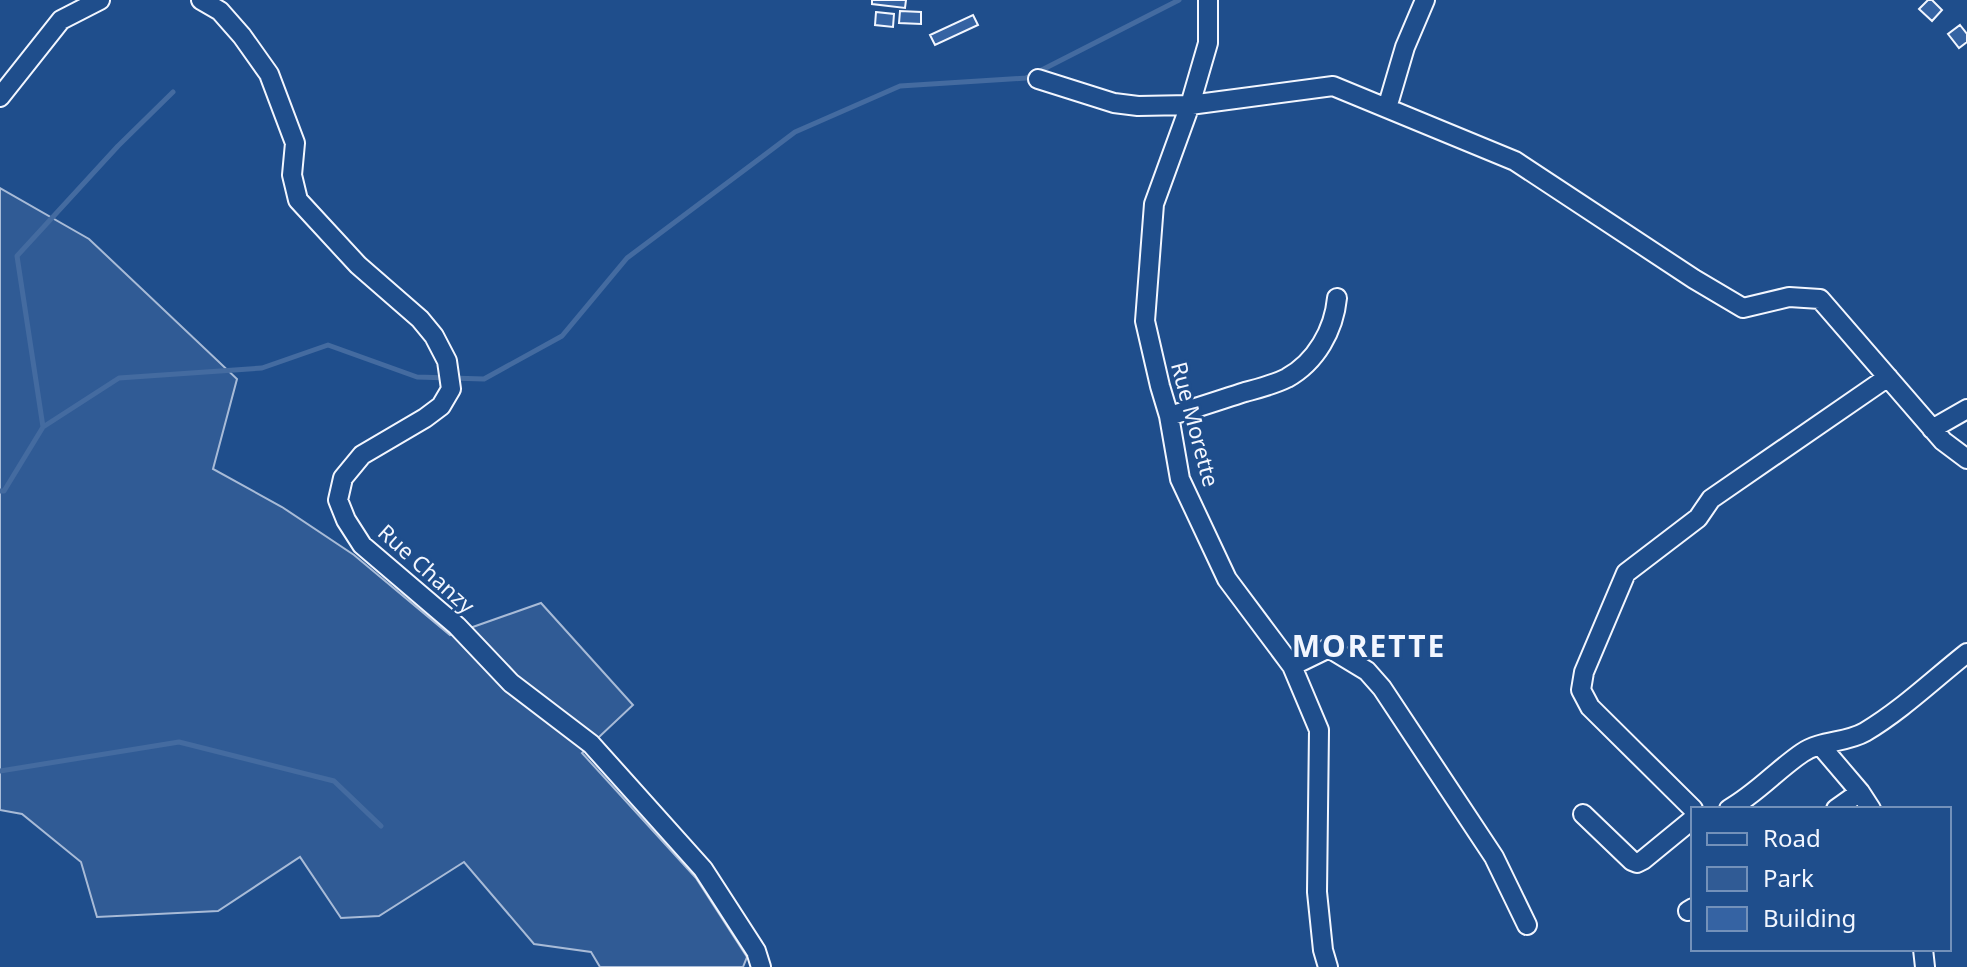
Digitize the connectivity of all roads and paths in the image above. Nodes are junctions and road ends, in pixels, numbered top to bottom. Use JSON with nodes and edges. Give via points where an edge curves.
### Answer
{"nodes":[{"id":1,"x":100,"y":0,"type":"edge"},
{"id":2,"x":201,"y":0,"type":"edge"},
{"id":3,"x":1208,"y":0,"type":"edge"},
{"id":4,"x":1425,"y":0,"type":"edge"},
{"id":5,"x":1038,"y":79,"type":"dead end"},
{"id":6,"x":0,"y":97,"type":"edge"},
{"id":7,"x":1190,"y":105,"type":"junction"},
{"id":8,"x":1387,"y":108,"type":"junction"},
{"id":9,"x":1337,"y":298,"type":"dead end"},
{"id":10,"x":1888,"y":377,"type":"junction"},
{"id":11,"x":1967,"y":409,"type":"edge"},
{"id":12,"x":1169,"y":416,"type":"junction"},
{"id":13,"x":1932,"y":429,"type":"junction"},
{"id":14,"x":1967,"y":459,"type":"edge"},
{"id":15,"x":1967,"y":653,"type":"edge"},
{"id":16,"x":1292,"y":666,"type":"junction"},
{"id":17,"x":1820,"y":745,"type":"junction"},
{"id":18,"x":1860,"y":792,"type":"junction"},
{"id":19,"x":1691,"y":807,"type":"edge"},
{"id":20,"x":1732,"y":807,"type":"edge"},
{"id":21,"x":1839,"y":807,"type":"edge"},
{"id":22,"x":1870,"y":807,"type":"edge"},
{"id":23,"x":1583,"y":814,"type":"dead end"},
{"id":24,"x":1691,"y":821,"type":"edge"},
{"id":25,"x":1527,"y":925,"type":"dead end"},
{"id":26,"x":761,"y":967,"type":"edge"},
{"id":27,"x":1328,"y":967,"type":"edge"}],
"edges":[{"from":1,"to":6,"type":"street","via":[[61,20]]},
{"from":2,"to":26,"type":"street","name":"Rue Chanzy","via":[[220,11],[269,74],[295,143],[292,175],[298,200],[358,265],[420,319],[447,361],[451,389],[441,406],[362,455],[343,478],[338,500],[346,520],[362,545],[457,626],[511,683],[591,744],[703,869]]},
{"from":3,"to":7,"type":"street","name":"Rue Morette","via":[[1208,43]]},
{"from":4,"to":8,"type":"street"},
{"from":5,"to":7,"type":"street","via":[[1114,103]]},
{"from":7,"to":8,"type":"street","via":[[1333,86]]},
{"from":7,"to":12,"type":"street","name":"Rue Morette","via":[[1154,204],[1145,321]]},
{"from":8,"to":10,"type":"street","via":[[1515,161],[1743,308],[1789,297],[1820,299]]},
{"from":9,"to":12,"type":"street","via":[[1327,336],[1289,377]]},
{"from":10,"to":13,"type":"street"},
{"from":10,"to":19,"type":"street","via":[[1711,499],[1698,518],[1626,573],[1581,690],[1590,707]]},
{"from":11,"to":13,"type":"street"},
{"from":12,"to":16,"type":"street","name":"Rue Morette","via":[[1180,479],[1227,579]]},
{"from":13,"to":14,"type":"street"},
{"from":15,"to":17,"type":"street","via":[[1863,733]]},
{"from":16,"to":25,"type":"street","via":[[1329,648],[1367,671],[1494,857]]},
{"from":16,"to":27,"type":"street","name":"Rue Morette","via":[[1319,730],[1317,892]]},
{"from":17,"to":18,"type":"street"},
{"from":17,"to":20,"type":"street","via":[[1803,752]]},
{"from":18,"to":21,"type":"street"},
{"from":18,"to":22,"type":"street"},
{"from":23,"to":24,"type":"street","via":[[1637,863]]}]}
